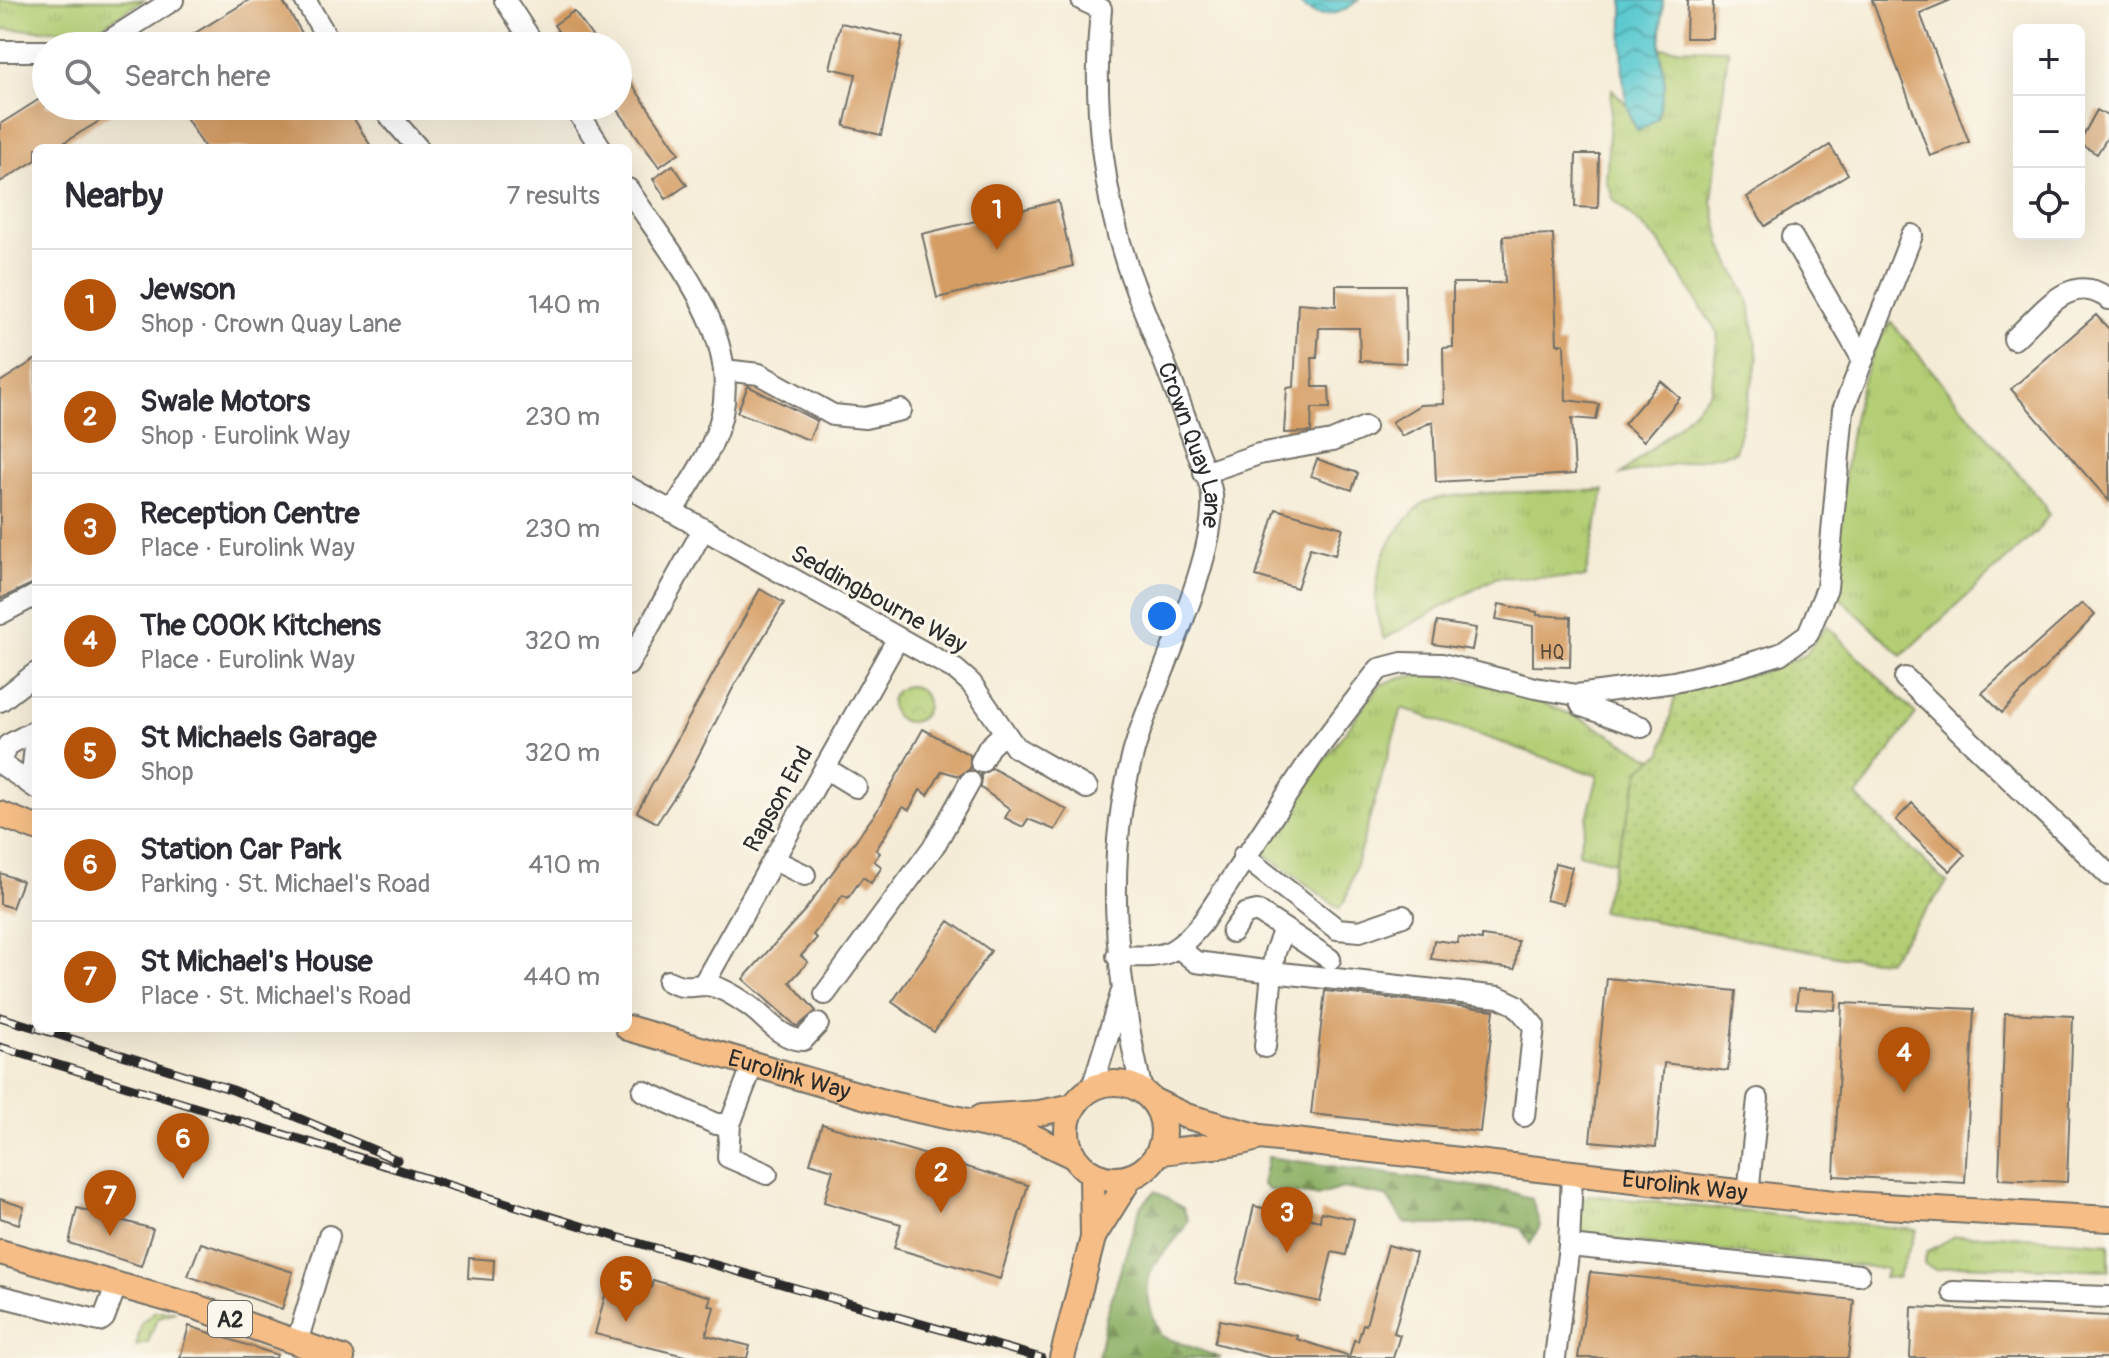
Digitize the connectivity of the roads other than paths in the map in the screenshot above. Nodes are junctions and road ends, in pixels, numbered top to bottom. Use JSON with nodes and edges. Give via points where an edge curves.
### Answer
{"nodes":[{"id":1,"x":173,"y":0,"type":"edge"},
{"id":2,"x":305,"y":0,"type":"edge"},
{"id":3,"x":505,"y":0,"type":"edge"},
{"id":4,"x":1082,"y":0,"type":"edge"},
{"id":5,"x":123,"y":32,"type":"edge"},
{"id":6,"x":324,"y":32,"type":"edge"},
{"id":7,"x":526,"y":32,"type":"edge"},
{"id":8,"x":0,"y":51,"type":"edge"},
{"id":9,"x":32,"y":51,"type":"edge"},
{"id":10,"x":393,"y":120,"type":"edge"},
{"id":11,"x":583,"y":120,"type":"edge"},
{"id":12,"x":414,"y":144,"type":"edge"},
{"id":13,"x":598,"y":144,"type":"edge"},
{"id":14,"x":632,"y":195,"type":"edge"},
{"id":15,"x":1912,"y":235,"type":"dead end"},
{"id":16,"x":1792,"y":237,"type":"dead end"},
{"id":17,"x":2109,"y":299,"type":"edge"},
{"id":18,"x":2014,"y":339,"type":"dead end"},
{"id":19,"x":1863,"y":360,"type":"junction"},
{"id":20,"x":724,"y":370,"type":"junction"},
{"id":21,"x":901,"y":410,"type":"dead end"},
{"id":22,"x":1365,"y":427,"type":"dead end"},
{"id":23,"x":1204,"y":473,"type":"junction"},
{"id":24,"x":632,"y":489,"type":"edge"},
{"id":25,"x":672,"y":512,"type":"junction"},
{"id":26,"x":703,"y":530,"type":"junction"},
{"id":27,"x":32,"y":597,"type":"edge"},
{"id":28,"x":0,"y":614,"type":"edge"},
{"id":29,"x":898,"y":638,"type":"junction"},
{"id":30,"x":632,"y":658,"type":"edge"},
{"id":31,"x":1905,"y":678,"type":"dead end"},
{"id":32,"x":32,"y":682,"type":"edge"},
{"id":33,"x":1577,"y":695,"type":"junction"},
{"id":34,"x":0,"y":701,"type":"edge"},
{"id":35,"x":1642,"y":727,"type":"dead end"},
{"id":36,"x":32,"y":732,"type":"edge"},
{"id":37,"x":1004,"y":733,"type":"junction"},
{"id":38,"x":0,"y":761,"type":"edge"},
{"id":39,"x":981,"y":762,"type":"dead end"},
{"id":40,"x":825,"y":768,"type":"junction"},
{"id":41,"x":970,"y":782,"type":"dead end"},
{"id":42,"x":32,"y":784,"type":"edge"},
{"id":43,"x":856,"y":787,"type":"dead end"},
{"id":44,"x":1087,"y":788,"type":"dead end"},
{"id":45,"x":0,"y":814,"type":"edge"},
{"id":46,"x":32,"y":826,"type":"edge"},
{"id":47,"x":1243,"y":856,"type":"junction"},
{"id":48,"x":774,"y":860,"type":"junction"},
{"id":49,"x":805,"y":875,"type":"dead end"},
{"id":50,"x":2109,"y":875,"type":"edge"},
{"id":51,"x":1403,"y":916,"type":"dead end"},
{"id":52,"x":1284,"y":929,"type":"junction"},
{"id":53,"x":1232,"y":932,"type":"dead end"},
{"id":54,"x":1180,"y":949,"type":"junction"},
{"id":55,"x":1117,"y":956,"type":"junction"},
{"id":56,"x":1330,"y":959,"type":"dead end"},
{"id":57,"x":1272,"y":972,"type":"junction"},
{"id":58,"x":668,"y":981,"type":"dead end"},
{"id":59,"x":703,"y":985,"type":"junction"},
{"id":60,"x":825,"y":994,"type":"dead end"},
{"id":61,"x":1121,"y":994,"type":"junction"},
{"id":62,"x":818,"y":1024,"type":"dead end"},
{"id":63,"x":632,"y":1029,"type":"edge"},
{"id":64,"x":1265,"y":1047,"type":"dead end"},
{"id":65,"x":753,"y":1064,"type":"junction"},
{"id":66,"x":1092,"y":1088,"type":"junction"},
{"id":67,"x":643,"y":1091,"type":"dead end"},
{"id":68,"x":1147,"y":1095,"type":"junction"},
{"id":69,"x":1758,"y":1099,"type":"dead end"},
{"id":70,"x":1074,"y":1106,"type":"junction"},
{"id":71,"x":1524,"y":1116,"type":"dead end"},
{"id":72,"x":953,"y":1119,"type":"junction"},
{"id":73,"x":730,"y":1124,"type":"junction"},
{"id":74,"x":1260,"y":1137,"type":"junction"},
{"id":75,"x":1159,"y":1153,"type":"junction"},
{"id":76,"x":1073,"y":1156,"type":"junction"},
{"id":77,"x":767,"y":1174,"type":"dead end"},
{"id":78,"x":1092,"y":1174,"type":"junction"},
{"id":79,"x":1572,"y":1174,"type":"junction"},
{"id":80,"x":1130,"y":1178,"type":"junction"},
{"id":81,"x":1748,"y":1194,"type":"junction"},
{"id":82,"x":2109,"y":1219,"type":"edge"},
{"id":83,"x":329,"y":1236,"type":"dead end"},
{"id":84,"x":1093,"y":1238,"type":"junction"},
{"id":85,"x":1569,"y":1246,"type":"junction"},
{"id":86,"x":0,"y":1252,"type":"edge"},
{"id":87,"x":1859,"y":1275,"type":"dead end"},
{"id":88,"x":117,"y":1283,"type":"junction"},
{"id":89,"x":1953,"y":1292,"type":"dead end"},
{"id":90,"x":0,"y":1296,"type":"edge"},
{"id":91,"x":2109,"y":1297,"type":"edge"},
{"id":92,"x":297,"y":1342,"type":"junction"},
{"id":93,"x":342,"y":1358,"type":"edge"},
{"id":94,"x":1062,"y":1358,"type":"edge"},
{"id":95,"x":1555,"y":1358,"type":"edge"}],
"edges":[{"from":1,"to":5,"type":"street"},
{"from":2,"to":6,"type":"street"},
{"from":3,"to":7,"type":"street"},
{"from":4,"to":23,"type":"street","name":"Crown Quay Lane","via":[[1101,9],[1098,98],[1114,213],[1134,285]]},
{"from":8,"to":9,"type":"street"},
{"from":10,"to":12,"type":"street"},
{"from":11,"to":13,"type":"street"},
{"from":14,"to":20,"type":"street","via":[[709,317]]},
{"from":15,"to":19,"type":"street"},
{"from":16,"to":19,"type":"street"},
{"from":17,"to":18,"type":"street","via":[[2078,286]]},
{"from":19,"to":33,"type":"street","via":[[1843,410],[1827,588],[1808,634],[1780,654],[1741,666],[1674,682]]},
{"from":20,"to":21,"type":"street","via":[[759,374],[833,415],[865,418]]},
{"from":20,"to":25,"type":"street","via":[[722,415],[713,440]]},
{"from":22,"to":23,"type":"street","via":[[1332,441],[1259,454]]},
{"from":23,"to":55,"type":"street","name":"Crown Quay Lane","via":[[1212,494],[1206,548],[1139,734],[1125,798]]},
{"from":24,"to":25,"type":"street","name":"Seddingbourne Way"},
{"from":25,"to":26,"type":"street","name":"Seddingbourne Way"},
{"from":26,"to":29,"type":"street","name":"Seddingbourne Way"},
{"from":26,"to":30,"type":"street"},
{"from":27,"to":28,"type":"street"},
{"from":29,"to":37,"type":"street","name":"Seddingbourne Way","via":[[971,683]]},
{"from":29,"to":40,"type":"street","name":"Rapson End"},
{"from":31,"to":50,"type":"street"},
{"from":32,"to":34,"type":"street"},
{"from":33,"to":35,"type":"street","via":[[1582,706]]},
{"from":33,"to":47,"type":"street","via":[[1442,664],[1402,663],[1379,669]]},
{"from":36,"to":38,"type":"street","via":[[8,745]]},
{"from":37,"to":39,"type":"street"},
{"from":37,"to":44,"type":"street","name":"Seddingbourne Way","via":[[1031,758]]},
{"from":38,"to":42,"type":"street"},
{"from":40,"to":43,"type":"street"},
{"from":40,"to":48,"type":"street","name":"Rapson End"},
{"from":41,"to":60,"type":"street","via":[[936,843]]},
{"from":45,"to":46,"type":"main road"},
{"from":47,"to":51,"type":"street","via":[[1337,929],[1360,931]]},
{"from":47,"to":54,"type":"street"},
{"from":48,"to":49,"type":"street"},
{"from":48,"to":59,"type":"street","name":"Rapson End"},
{"from":52,"to":53,"type":"street","via":[[1250,911]]},
{"from":52,"to":56,"type":"street"},
{"from":52,"to":57,"type":"street"},
{"from":54,"to":55,"type":"street"},
{"from":54,"to":57,"type":"street","via":[[1196,962]]},
{"from":55,"to":61,"type":"street","name":"Crown Quay Lane"},
{"from":57,"to":64,"type":"street"},
{"from":57,"to":71,"type":"street","via":[[1499,997],[1516,1005],[1534,1026]]},
{"from":58,"to":59,"type":"street","via":[[683,989]]},
{"from":59,"to":62,"type":"street","via":[[735,998],[795,1039],[803,1040]]},
{"from":61,"to":66,"type":"street","name":"Crown Quay Lane"},
{"from":61,"to":68,"type":"street","name":"Crown Quay Lane"},
{"from":63,"to":65,"type":"main road","name":"Eurolink Way"},
{"from":65,"to":72,"type":"main road","name":"Eurolink Way"},
{"from":65,"to":73,"type":"street"},
{"from":66,"to":68,"type":"main road","via":[[1117,1083]]},
{"from":66,"to":70,"type":"main road"},
{"from":67,"to":73,"type":"street","via":[[716,1124]]},
{"from":68,"to":74,"type":"main road","name":"Eurolink Way","via":[[1186,1116]]},
{"from":68,"to":75,"type":"main road","via":[[1163,1125]]},
{"from":69,"to":81,"type":"street"},
{"from":70,"to":72,"type":"main road","name":"Eurolink Way"},
{"from":70,"to":76,"type":"main road","via":[[1066,1131]]},
{"from":72,"to":76,"type":"main road","name":"Eurolink Way","via":[[1027,1134]]},
{"from":73,"to":77,"type":"street","via":[[728,1157]]},
{"from":74,"to":75,"type":"main road","name":"Eurolink Way","via":[[1230,1147],[1193,1146]]},
{"from":74,"to":79,"type":"main road","name":"Eurolink Way"},
{"from":75,"to":80,"type":"main road"},
{"from":76,"to":78,"type":"main road"},
{"from":78,"to":80,"type":"main road"},
{"from":78,"to":84,"type":"main road"},
{"from":79,"to":81,"type":"main road","name":"Eurolink Way"},
{"from":79,"to":85,"type":"street"},
{"from":80,"to":84,"type":"main road"},
{"from":81,"to":82,"type":"main road","name":"Eurolink Way"},
{"from":83,"to":92,"type":"street"},
{"from":84,"to":94,"type":"main road"},
{"from":85,"to":87,"type":"street"},
{"from":85,"to":95,"type":"street"},
{"from":86,"to":88,"type":"main road","number":"A2"},
{"from":88,"to":90,"type":"street","via":[[104,1318],[88,1319]]},
{"from":88,"to":92,"type":"main road","number":"A2"},
{"from":89,"to":91,"type":"street"},
{"from":92,"to":93,"type":"main road","number":"A2"}]}
